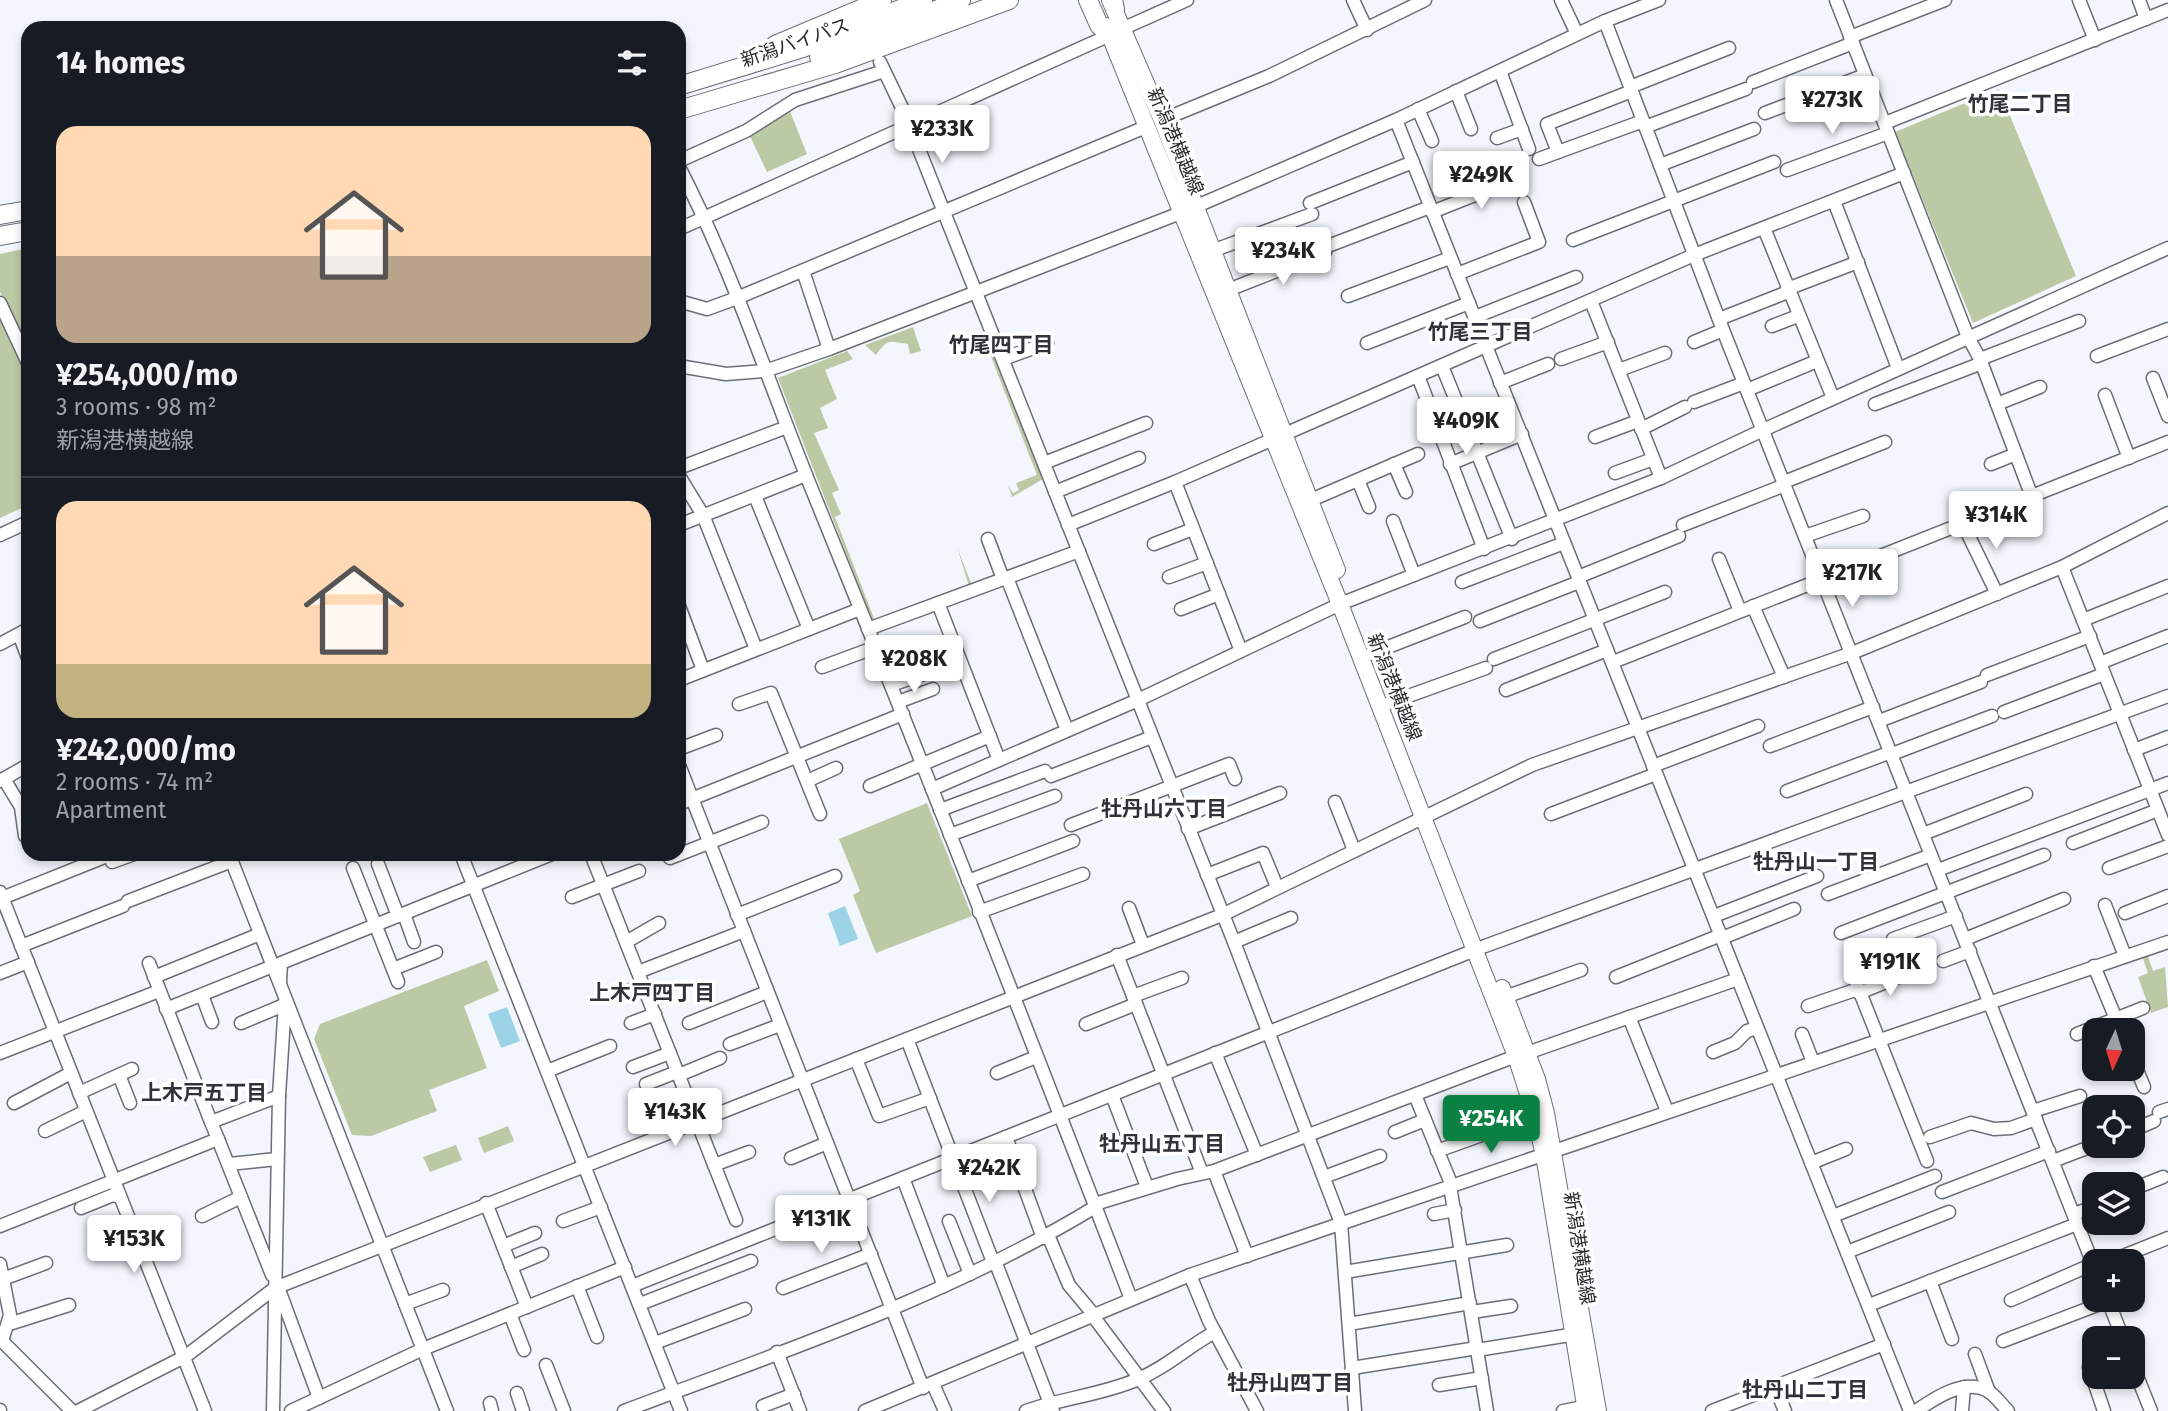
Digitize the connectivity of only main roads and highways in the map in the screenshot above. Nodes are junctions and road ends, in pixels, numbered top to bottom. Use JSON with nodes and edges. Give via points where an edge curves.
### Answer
{"nodes":[{"id":1,"x":882,"y":0,"type":"edge"},
{"id":2,"x":923,"y":0,"type":"edge"},
{"id":3,"x":1009,"y":0,"type":"edge"},
{"id":4,"x":1088,"y":0,"type":"edge"},
{"id":5,"x":1094,"y":0,"type":"edge"},
{"id":6,"x":959,"y":1,"type":"edge"},
{"id":7,"x":1113,"y":3,"type":"edge"},
{"id":8,"x":1117,"y":32,"type":"junction"},
{"id":9,"x":686,"y":75,"type":"edge"},
{"id":10,"x":686,"y":84,"type":"edge"},
{"id":11,"x":686,"y":99,"type":"edge"},
{"id":12,"x":686,"y":108,"type":"edge"},
{"id":13,"x":1189,"y":209,"type":"junction"},
{"id":14,"x":21,"y":211,"type":"edge"},
{"id":15,"x":0,"y":215,"type":"edge"},
{"id":16,"x":21,"y":232,"type":"edge"},
{"id":17,"x":0,"y":236,"type":"edge"},
{"id":18,"x":1279,"y":436,"type":"junction"},
{"id":19,"x":1344,"y":602,"type":"junction"},
{"id":20,"x":1428,"y":814,"type":"junction"},
{"id":21,"x":1481,"y":948,"type":"junction"},
{"id":22,"x":1522,"y":1055,"type":"junction"},
{"id":23,"x":1592,"y":1408,"type":"edge"}],
"edges":[{"from":1,"to":9,"type":"highway","via":[[797,37]]},
{"from":2,"to":10,"type":"highway","name":"新潟バイパス","via":[[803,48]]},
{"from":3,"to":12,"type":"highway","via":[[835,64]]},
{"from":4,"to":8,"type":"highway","via":[[1099,25]]},
{"from":5,"to":8,"type":"main road","name":"新潟港横越線"},
{"from":6,"to":11,"type":"highway","name":"新潟バイパス","via":[[807,61]]},
{"from":7,"to":8,"type":"main road","name":"新潟港横越線"},
{"from":8,"to":13,"type":"main road","name":"新潟港横越線"},
{"from":13,"to":18,"type":"main road","name":"新潟港横越線"},
{"from":13,"to":18,"type":"main road","name":"新潟港横越線","via":[[1228,290]]},
{"from":14,"to":15,"type":"highway"},
{"from":16,"to":17,"type":"highway"},
{"from":18,"to":19,"type":"main road","name":"新潟港横越線"},
{"from":18,"to":19,"type":"main road","name":"新潟港横越線","via":[[1311,500]]},
{"from":19,"to":20,"type":"main road","name":"新潟港横越線"},
{"from":19,"to":20,"type":"main road","name":"新潟港横越線","via":[[1370,654]]},
{"from":20,"to":21,"type":"main road","name":"新潟港横越線"},
{"from":21,"to":22,"type":"main road","name":"新潟港横越線"},
{"from":21,"to":22,"type":"main road","name":"新潟港横越線","via":[[1505,997]]},
{"from":22,"to":23,"type":"main road","name":"新潟港横越線","via":[[1537,1079]]}]}
